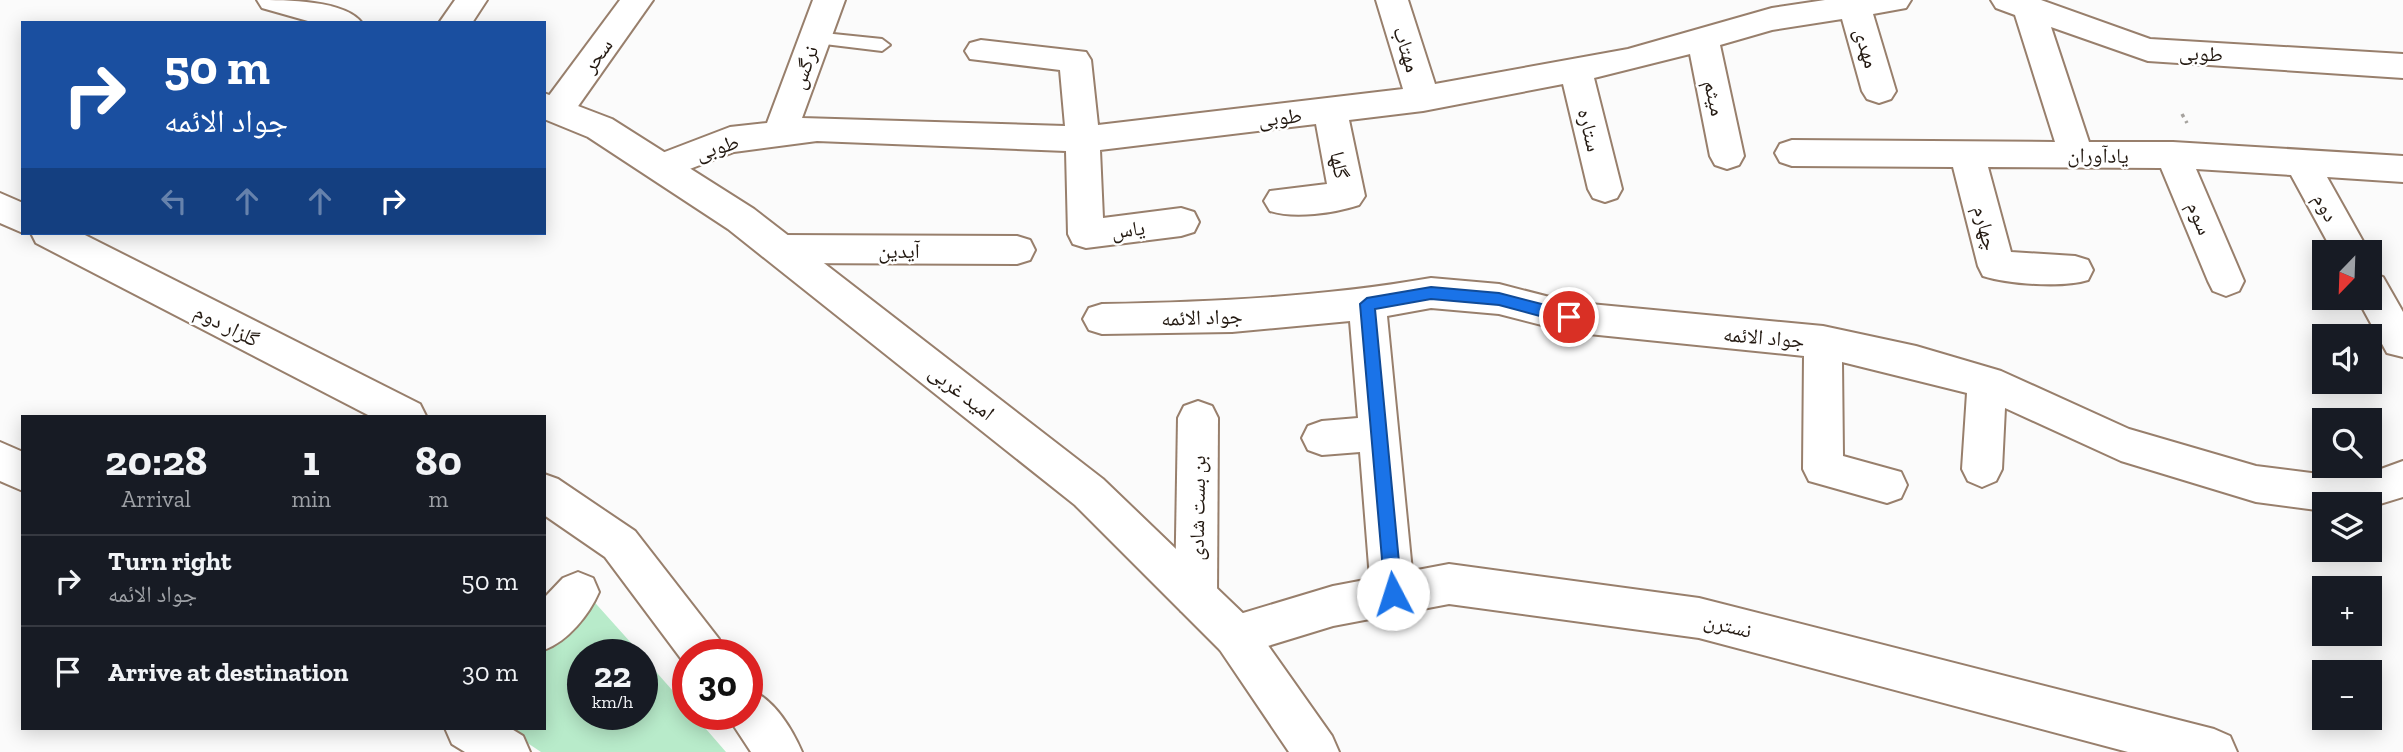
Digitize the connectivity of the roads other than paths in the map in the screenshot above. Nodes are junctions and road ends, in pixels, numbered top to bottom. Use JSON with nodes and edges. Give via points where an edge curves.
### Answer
{"nodes":[{"id":1,"x":273,"y":0,"type":"edge"},
{"id":2,"x":471,"y":0,"type":"edge"},
{"id":3,"x":638,"y":0,"type":"edge"},
{"id":4,"x":829,"y":0,"type":"edge"},
{"id":5,"x":1392,"y":0,"type":"edge"},
{"id":6,"x":1895,"y":0,"type":"edge"},
{"id":7,"x":1854,"y":4,"type":"junction"},
{"id":8,"x":2033,"y":5,"type":"edge"},
{"id":9,"x":1777,"y":8,"type":"edge"},
{"id":10,"x":341,"y":21,"type":"edge"},
{"id":11,"x":456,"y":21,"type":"edge"},
{"id":12,"x":814,"y":38,"type":"junction"},
{"id":13,"x":1703,"y":39,"type":"junction"},
{"id":14,"x":882,"y":45,"type":"dead end"},
{"id":15,"x":981,"y":51,"type":"dead end"},
{"id":16,"x":2403,"y":66,"type":"edge"},
{"id":17,"x":1576,"y":70,"type":"junction"},
{"id":18,"x":1879,"y":91,"type":"dead end"},
{"id":19,"x":1423,"y":99,"type":"junction"},
{"id":20,"x":551,"y":108,"type":"edge"},
{"id":21,"x":1329,"y":111,"type":"junction"},
{"id":22,"x":780,"y":133,"type":"junction"},
{"id":23,"x":1083,"y":139,"type":"junction"},
{"id":24,"x":1792,"y":153,"type":"dead end"},
{"id":25,"x":1967,"y":153,"type":"junction"},
{"id":26,"x":2076,"y":154,"type":"junction"},
{"id":27,"x":2173,"y":155,"type":"junction"},
{"id":28,"x":1727,"y":156,"type":"dead end"},
{"id":29,"x":2302,"y":163,"type":"junction"},
{"id":30,"x":661,"y":167,"type":"junction"},
{"id":31,"x":2403,"y":169,"type":"edge"},
{"id":32,"x":1605,"y":189,"type":"dead end"},
{"id":33,"x":1282,"y":201,"type":"dead end"},
{"id":34,"x":0,"y":208,"type":"edge"},
{"id":35,"x":21,"y":218,"type":"edge"},
{"id":36,"x":1181,"y":222,"type":"dead end"},
{"id":37,"x":53,"y":235,"type":"edge"},
{"id":38,"x":2344,"y":240,"type":"edge"},
{"id":39,"x":781,"y":249,"type":"junction"},
{"id":40,"x":1017,"y":250,"type":"dead end"},
{"id":41,"x":2076,"y":270,"type":"dead end"},
{"id":42,"x":2226,"y":281,"type":"dead end"},
{"id":43,"x":1367,"y":304,"type":"junction"},
{"id":44,"x":2382,"y":308,"type":"edge"},
{"id":45,"x":1102,"y":319,"type":"dead end"},
{"id":46,"x":1823,"y":342,"type":"junction"},
{"id":47,"x":2400,"y":342,"type":"dead end"},
{"id":48,"x":1987,"y":382,"type":"junction"},
{"id":49,"x":404,"y":415,"type":"edge"},
{"id":50,"x":1198,"y":418,"type":"dead end"},
{"id":51,"x":1379,"y":434,"type":"junction"},
{"id":52,"x":1322,"y":438,"type":"dead end"},
{"id":53,"x":0,"y":460,"type":"edge"},
{"id":54,"x":1982,"y":468,"type":"dead end"},
{"id":55,"x":21,"y":472,"type":"edge"},
{"id":56,"x":2403,"y":479,"type":"edge"},
{"id":57,"x":1887,"y":485,"type":"dead end"},
{"id":58,"x":546,"y":493,"type":"edge"},
{"id":59,"x":578,"y":592,"type":"dead end"},
{"id":60,"x":1393,"y":594,"type":"junction"},
{"id":61,"x":1196,"y":597,"type":"junction"},
{"id":62,"x":546,"y":628,"type":"edge"},
{"id":63,"x":1235,"y":635,"type":"junction"},
{"id":64,"x":693,"y":639,"type":"edge"},
{"id":65,"x":471,"y":730,"type":"edge"},
{"id":66,"x":762,"y":730,"type":"edge"},
{"id":67,"x":2203,"y":750,"type":"edge"},
{"id":68,"x":507,"y":752,"type":"edge"},
{"id":69,"x":779,"y":752,"type":"edge"},
{"id":70,"x":1316,"y":752,"type":"edge"}],
"edges":[{"from":1,"to":10,"type":"street"},
{"from":2,"to":11,"type":"street"},
{"from":3,"to":20,"type":"street","name":"سحر"},
{"from":4,"to":12,"type":"street","name":"نرگس"},
{"from":5,"to":19,"type":"street","name":"مهتاب"},
{"from":6,"to":7,"type":"street","name":"طوبی"},
{"from":7,"to":9,"type":"street","name":"طوبی"},
{"from":7,"to":18,"type":"street","name":"مهدی"},
{"from":8,"to":16,"type":"street","name":"طوبی","via":[[2148,50]]},
{"from":8,"to":26,"type":"street"},
{"from":9,"to":13,"type":"street","name":"طوبی"},
{"from":12,"to":14,"type":"lane"},
{"from":12,"to":22,"type":"street","name":"نرگس"},
{"from":13,"to":17,"type":"street","name":"طوبی","via":[[1628,61]]},
{"from":13,"to":28,"type":"street","name":"میثم"},
{"from":15,"to":23,"type":"street","via":[[1076,60]]},
{"from":17,"to":19,"type":"street","name":"طوبی"},
{"from":17,"to":32,"type":"street","name":"ستاره"},
{"from":19,"to":21,"type":"street","name":"طوبی"},
{"from":20,"to":30,"type":"street","name":"امید غربی","via":[[600,128]]},
{"from":21,"to":23,"type":"street","name":"طوبی"},
{"from":21,"to":33,"type":"street","name":"گلها","via":[[1347,196]]},
{"from":22,"to":23,"type":"street","name":"طوبی","via":[[817,129]]},
{"from":22,"to":30,"type":"street","name":"طوبی","via":[[730,140]]},
{"from":23,"to":36,"type":"street","name":"یاس","via":[[1086,234]]},
{"from":24,"to":25,"type":"street","name":"یادآوران"},
{"from":25,"to":26,"type":"street","name":"یادآوران"},
{"from":25,"to":41,"type":"street","name":"چهارم","via":[[1996,267]]},
{"from":26,"to":27,"type":"street","name":"یادآوران"},
{"from":27,"to":29,"type":"street","name":"یادآوران"},
{"from":27,"to":42,"type":"street","name":"سوم"},
{"from":29,"to":31,"type":"street","name":"یادآوران"},
{"from":29,"to":38,"type":"street","name":"دوم"},
{"from":30,"to":39,"type":"street","name":"امید غربی"},
{"from":34,"to":35,"type":"street"},
{"from":37,"to":49,"type":"street","name":"گلزار دوم"},
{"from":39,"to":40,"type":"street","name":"آیدین"},
{"from":39,"to":61,"type":"street","name":"امید غربی","via":[[1089,492]]},
{"from":43,"to":45,"type":"street","name":"جواد الائمه","via":[[1232,317]]},
{"from":43,"to":46,"type":"street","name":"جواد الائمه","via":[[1445,294],[1499,299],[1569,317]]},
{"from":43,"to":51,"type":"street"},
{"from":44,"to":47,"type":"street"},
{"from":46,"to":48,"type":"street","name":"جواد الائمه"},
{"from":46,"to":57,"type":"street","via":[[1823,469]]},
{"from":48,"to":54,"type":"street"},
{"from":48,"to":56,"type":"street","name":"جواد الائمه","via":[[2121,444],[2256,484],[2335,494],[2383,487]]},
{"from":50,"to":61,"type":"street","name":"بن بست شادی"},
{"from":51,"to":52,"type":"street"},
{"from":51,"to":60,"type":"street"},
{"from":53,"to":55,"type":"street"},
{"from":58,"to":64,"type":"street","via":[[620,544]]},
{"from":59,"to":62,"type":"street"},
{"from":60,"to":63,"type":"street","name":"نسترن"},
{"from":60,"to":67,"type":"street","name":"نسترن","via":[[1449,584],[1699,618]]},
{"from":61,"to":63,"type":"street","name":"امید غربی"},
{"from":63,"to":70,"type":"street","name":"امید غربی"},
{"from":65,"to":68,"type":"street"},
{"from":66,"to":69,"type":"street"}]}
